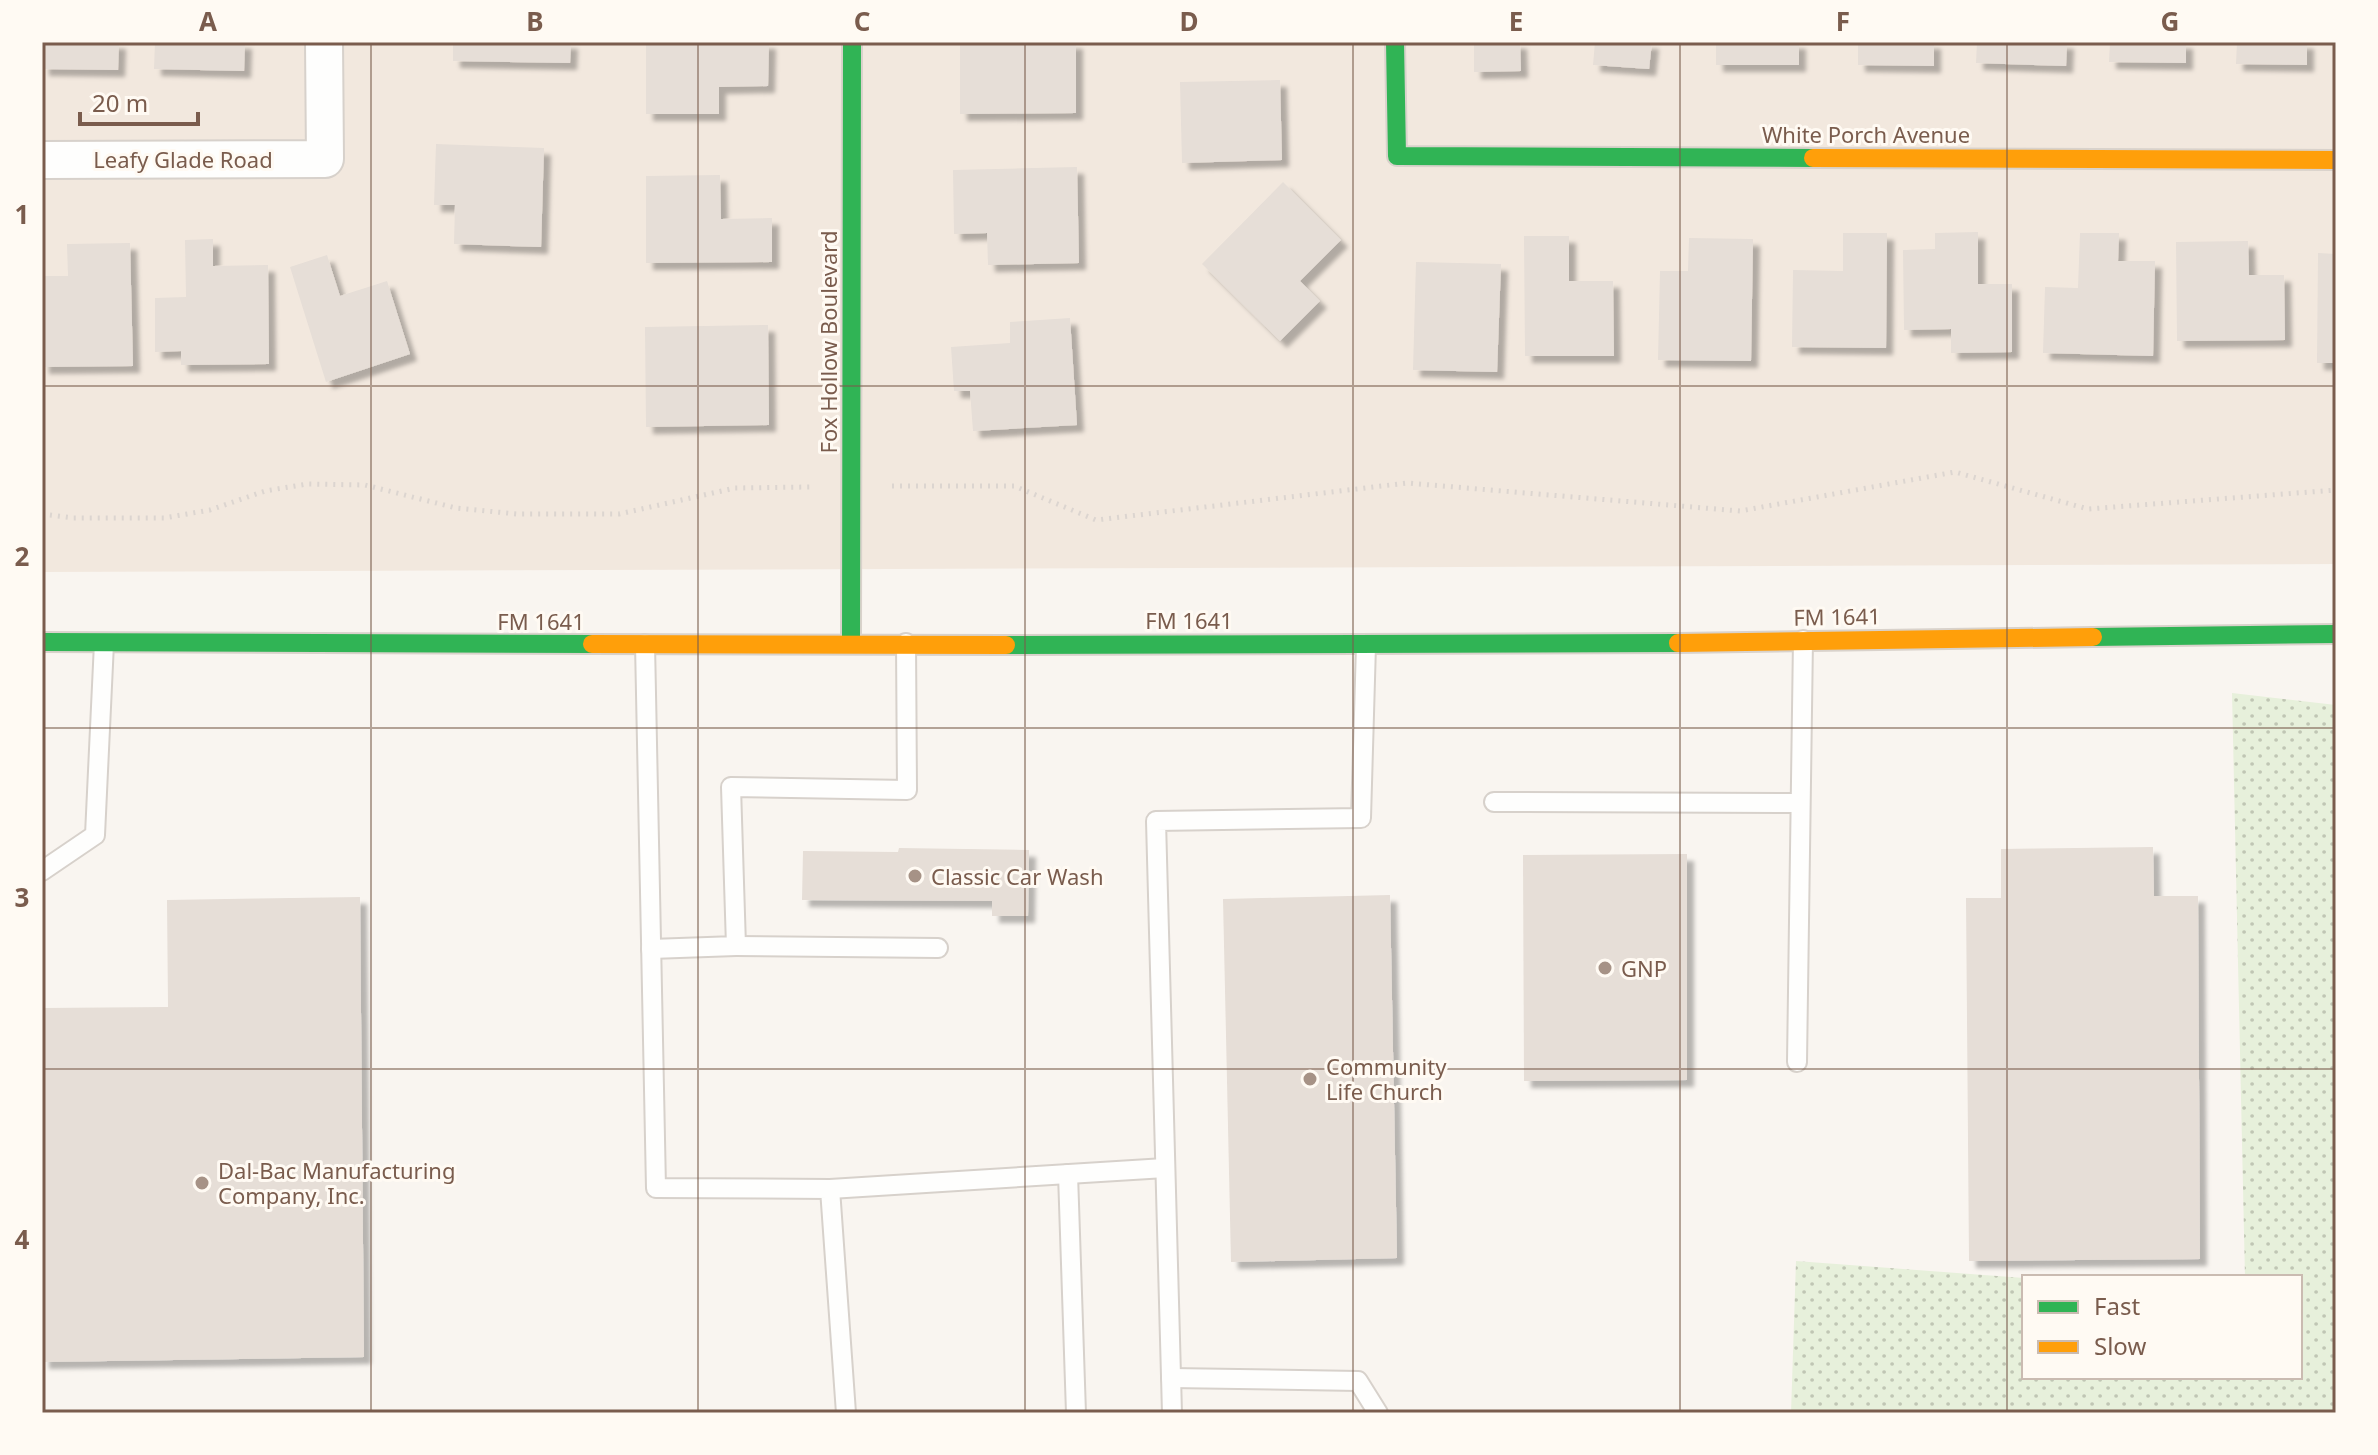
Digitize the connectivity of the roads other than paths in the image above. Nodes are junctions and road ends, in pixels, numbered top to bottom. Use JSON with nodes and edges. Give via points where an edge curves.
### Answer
{"nodes":[{"id":1,"x":324,"y":42,"type":"edge"},
{"id":2,"x":852,"y":42,"type":"edge"},
{"id":3,"x":1395,"y":42,"type":"edge"},
{"id":4,"x":42,"y":160,"type":"edge"},
{"id":5,"x":2336,"y":160,"type":"edge"},
{"id":6,"x":2336,"y":634,"type":"edge"},
{"id":7,"x":1803,"y":640,"type":"junction"},
{"id":8,"x":42,"y":642,"type":"edge"},
{"id":9,"x":104,"y":643,"type":"junction"},
{"id":10,"x":851,"y":643,"type":"junction"},
{"id":11,"x":906,"y":643,"type":"junction"},
{"id":12,"x":645,"y":644,"type":"junction"},
{"id":13,"x":1366,"y":645,"type":"junction"},
{"id":14,"x":1494,"y":802,"type":"dead end"},
{"id":15,"x":1800,"y":803,"type":"junction"},
{"id":16,"x":42,"y":871,"type":"edge"},
{"id":17,"x":736,"y":946,"type":"junction"},
{"id":18,"x":938,"y":948,"type":"dead end"},
{"id":19,"x":651,"y":949,"type":"junction"},
{"id":20,"x":1797,"y":1062,"type":"dead end"},
{"id":21,"x":1165,"y":1168,"type":"junction"},
{"id":22,"x":1068,"y":1174,"type":"junction"},
{"id":23,"x":830,"y":1189,"type":"junction"},
{"id":24,"x":1171,"y":1378,"type":"junction"},
{"id":25,"x":846,"y":1413,"type":"edge"},
{"id":26,"x":1076,"y":1413,"type":"edge"},
{"id":27,"x":1172,"y":1413,"type":"edge"},
{"id":28,"x":1378,"y":1413,"type":"edge"}],
"edges":[{"from":1,"to":4,"type":"street","name":"Leafy Glade Road","via":[[325,159]]},
{"from":2,"to":10,"type":"main road","name":"Fox Hollow Boulevard"},
{"from":3,"to":5,"type":"main road","name":"White Porch Avenue","via":[[1397,156]]},
{"from":6,"to":7,"type":"main road","name":"FM 1641","number":"FM 1641"},
{"from":7,"to":13,"type":"main road","name":"FM 1641","number":"FM 1641"},
{"from":7,"to":15,"type":"lane"},
{"from":8,"to":9,"type":"main road","name":"FM 1641","number":"FM 1641"},
{"from":9,"to":12,"type":"main road","name":"FM 1641","number":"FM 1641"},
{"from":9,"to":16,"type":"lane","via":[[95,835]]},
{"from":10,"to":11,"type":"main road","name":"FM 1641","number":"FM 1641"},
{"from":10,"to":12,"type":"main road","name":"FM 1641","number":"FM 1641"},
{"from":11,"to":13,"type":"main road","name":"FM 1641","number":"FM 1641"},
{"from":11,"to":17,"type":"lane","via":[[907,790],[731,787]]},
{"from":12,"to":19,"type":"lane"},
{"from":13,"to":21,"type":"lane","via":[[1361,818],[1156,821]]},
{"from":14,"to":15,"type":"lane"},
{"from":15,"to":20,"type":"lane"},
{"from":17,"to":18,"type":"lane"},
{"from":17,"to":19,"type":"lane"},
{"from":19,"to":23,"type":"lane","via":[[656,1188]]},
{"from":21,"to":22,"type":"lane"},
{"from":21,"to":24,"type":"lane"},
{"from":22,"to":23,"type":"lane"},
{"from":22,"to":26,"type":"lane"},
{"from":23,"to":25,"type":"lane"},
{"from":24,"to":27,"type":"lane"},
{"from":24,"to":28,"type":"lane","via":[[1358,1381]]}]}
